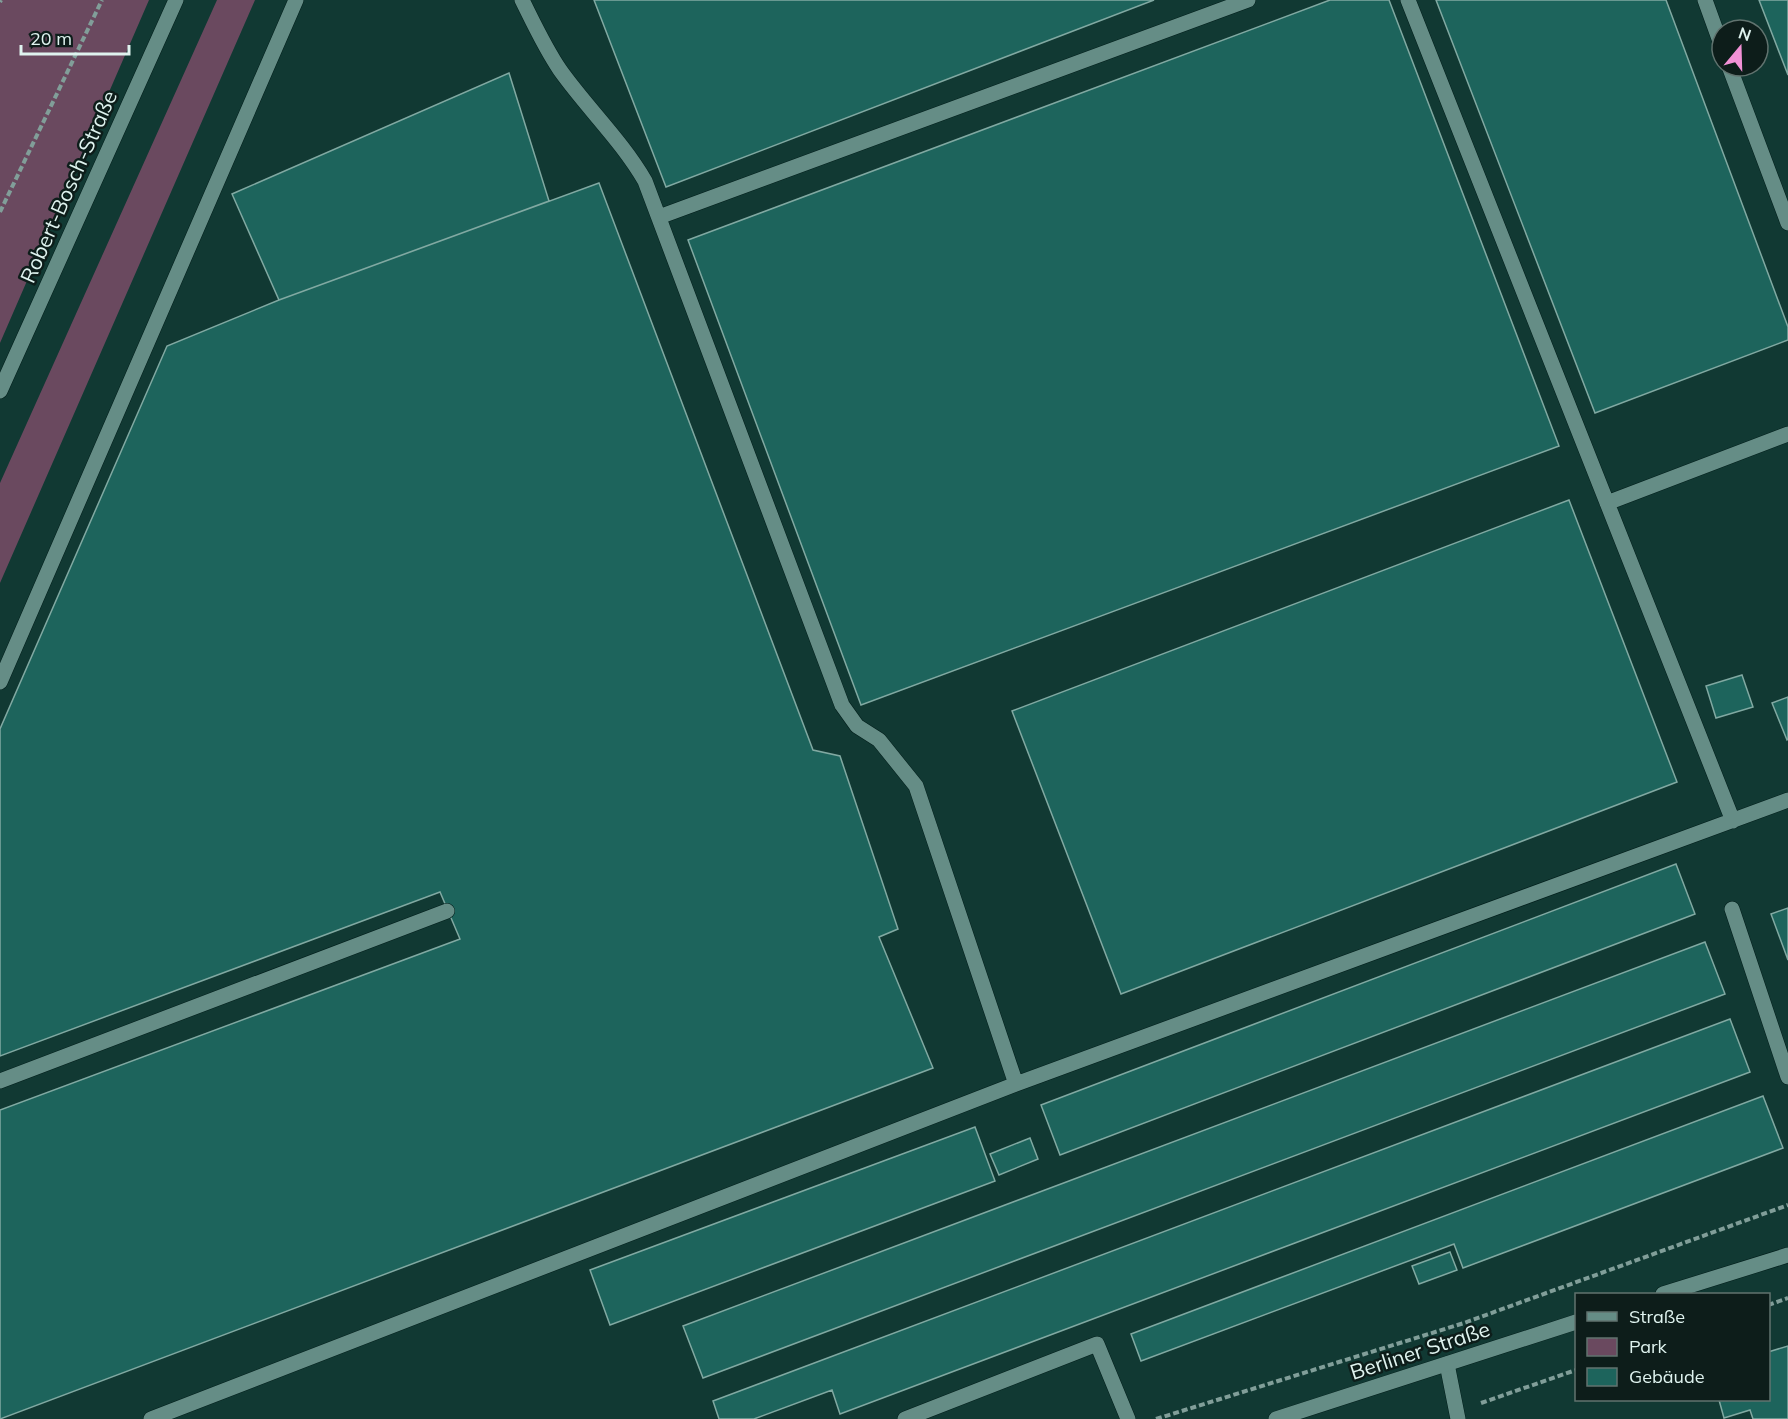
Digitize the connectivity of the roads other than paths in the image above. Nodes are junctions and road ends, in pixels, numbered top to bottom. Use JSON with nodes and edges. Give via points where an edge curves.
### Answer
{"nodes":[{"id":1,"x":176,"y":0,"type":"edge"},
{"id":2,"x":296,"y":0,"type":"edge"},
{"id":3,"x":522,"y":0,"type":"edge"},
{"id":4,"x":1248,"y":0,"type":"edge"},
{"id":5,"x":1408,"y":0,"type":"edge"},
{"id":6,"x":1705,"y":0,"type":"edge"},
{"id":7,"x":1712,"y":18,"type":"edge"},
{"id":8,"x":1734,"y":78,"type":"edge"},
{"id":9,"x":659,"y":217,"type":"junction"},
{"id":10,"x":1788,"y":223,"type":"edge"},
{"id":11,"x":0,"y":391,"type":"edge"},
{"id":12,"x":1788,"y":434,"type":"edge"},
{"id":13,"x":1607,"y":503,"type":"junction"},
{"id":14,"x":0,"y":682,"type":"edge"},
{"id":15,"x":1788,"y":800,"type":"edge"},
{"id":16,"x":1733,"y":821,"type":"junction"},
{"id":17,"x":1732,"y":909,"type":"dead end"},
{"id":18,"x":447,"y":911,"type":"dead end"},
{"id":19,"x":1788,"y":1077,"type":"edge"},
{"id":20,"x":0,"y":1081,"type":"edge"},
{"id":21,"x":1016,"y":1084,"type":"junction"},
{"id":22,"x":1788,"y":1254,"type":"edge"},
{"id":23,"x":1667,"y":1293,"type":"edge"},
{"id":24,"x":1575,"y":1322,"type":"edge"},
{"id":25,"x":1447,"y":1364,"type":"junction"},
{"id":26,"x":1457,"y":1415,"type":"edge"},
{"id":27,"x":151,"y":1419,"type":"edge"},
{"id":28,"x":905,"y":1419,"type":"edge"},
{"id":29,"x":1128,"y":1419,"type":"edge"},
{"id":30,"x":1276,"y":1419,"type":"edge"}],
"edges":[{"from":1,"to":11,"type":"street","name":"Robert-Bosch-Straße"},
{"from":2,"to":14,"type":"street"},
{"from":3,"to":9,"type":"street","via":[[561,71],[632,159]]},
{"from":4,"to":9,"type":"street"},
{"from":5,"to":13,"type":"street"},
{"from":6,"to":7,"type":"street"},
{"from":8,"to":10,"type":"street"},
{"from":9,"to":21,"type":"street","via":[[842,705],[857,726],[879,740],[916,786]]},
{"from":12,"to":13,"type":"street"},
{"from":13,"to":16,"type":"street"},
{"from":15,"to":16,"type":"street"},
{"from":16,"to":21,"type":"street"},
{"from":17,"to":19,"type":"street"},
{"from":18,"to":20,"type":"street"},
{"from":21,"to":27,"type":"street"},
{"from":22,"to":23,"type":"street"},
{"from":24,"to":25,"type":"street","name":"Berliner Straße"},
{"from":25,"to":26,"type":"street"},
{"from":25,"to":30,"type":"street","name":"Berliner Straße"},
{"from":28,"to":29,"type":"street","via":[[1097,1344]]}]}
